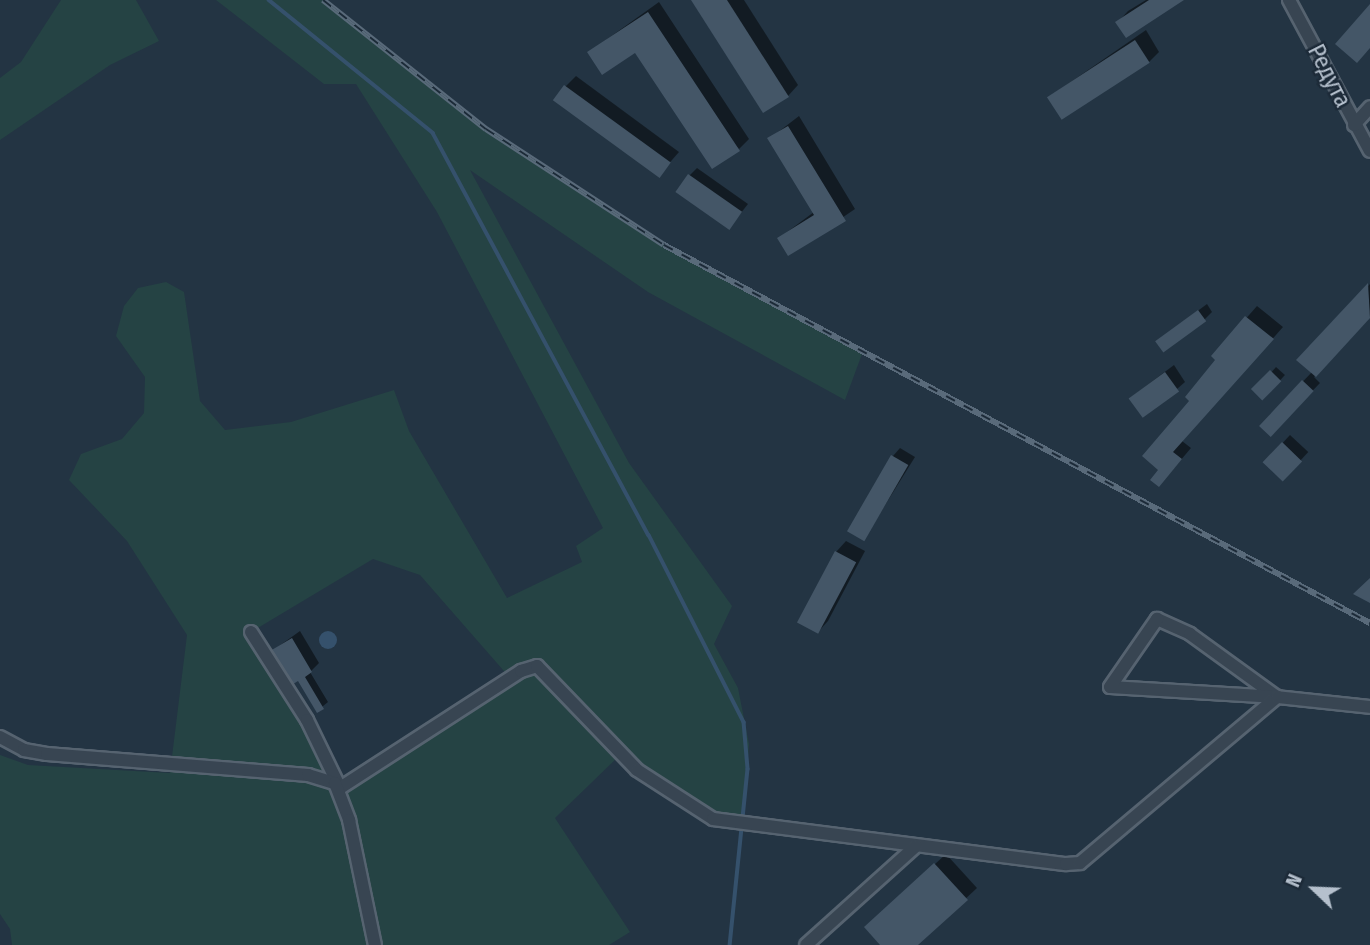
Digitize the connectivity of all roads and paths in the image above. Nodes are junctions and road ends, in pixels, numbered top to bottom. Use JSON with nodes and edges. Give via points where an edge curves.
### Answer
{"nodes":[{"id":1,"x":1289,"y":0,"type":"edge"},
{"id":2,"x":1370,"y":107,"type":"edge"},
{"id":3,"x":1354,"y":125,"type":"junction"},
{"id":4,"x":1370,"y":151,"type":"edge"},
{"id":5,"x":251,"y":632,"type":"dead end"},
{"id":6,"x":1277,"y":697,"type":"junction"},
{"id":7,"x":1370,"y":707,"type":"edge"},
{"id":8,"x":0,"y":737,"type":"edge"},
{"id":9,"x":340,"y":788,"type":"junction"},
{"id":10,"x":916,"y":846,"type":"junction"},
{"id":11,"x":374,"y":945,"type":"edge"},
{"id":12,"x":806,"y":945,"type":"edge"}],
"edges":[{"from":1,"to":3,"type":"street","name":"Редута"},
{"from":2,"to":3,"type":"street"},
{"from":3,"to":4,"type":"street","name":"Редута"},
{"from":5,"to":9,"type":"street","via":[[307,720]]},
{"from":6,"to":6,"type":"street","via":[[1190,634],[1157,619],[1110,687]]},
{"from":6,"to":7,"type":"street"},
{"from":6,"to":10,"type":"street","via":[[1080,863]]},
{"from":8,"to":9,"type":"street","via":[[47,754],[307,775]]},
{"from":9,"to":10,"type":"street","via":[[530,666],[544,671],[637,770],[697,812],[730,822]]},
{"from":9,"to":11,"type":"street"},
{"from":10,"to":12,"type":"street"}]}
